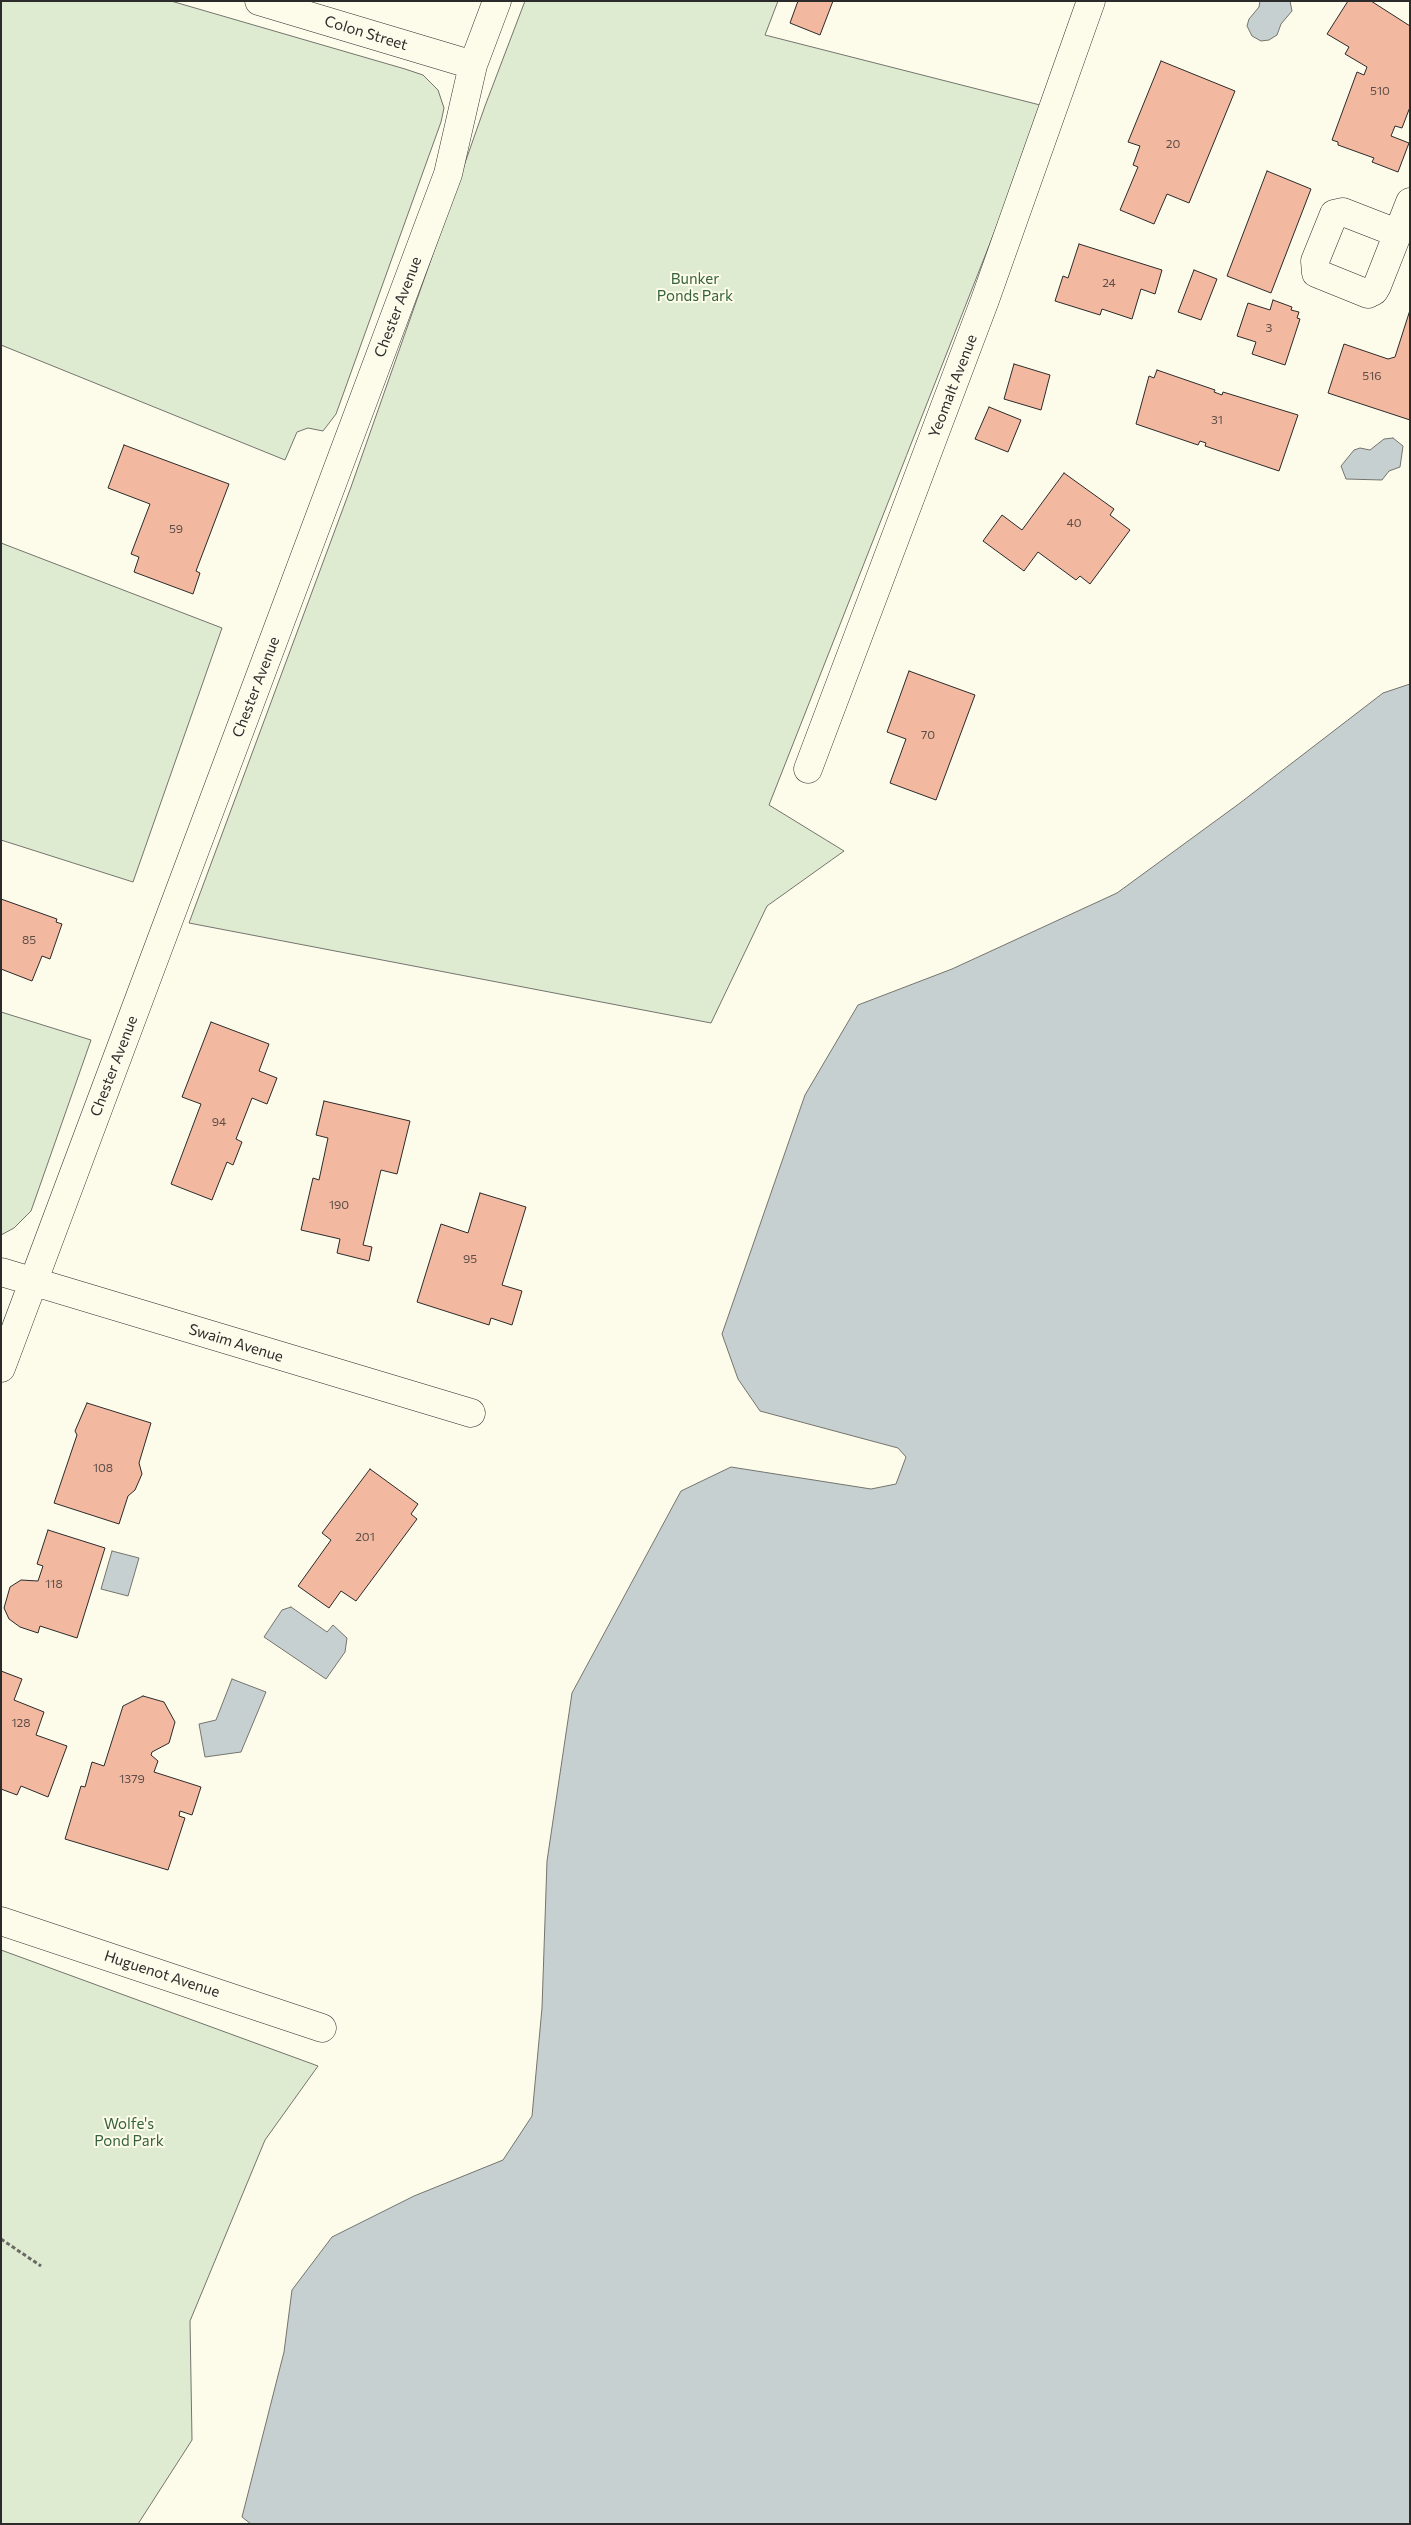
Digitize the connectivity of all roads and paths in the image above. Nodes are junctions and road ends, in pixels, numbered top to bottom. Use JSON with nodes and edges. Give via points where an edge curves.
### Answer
{"nodes":[{"id":1,"x":259,"y":1,"type":"edge"},
{"id":2,"x":497,"y":1,"type":"edge"},
{"id":3,"x":1091,"y":1,"type":"edge"},
{"id":4,"x":474,"y":65,"type":"junction"},
{"id":5,"x":1410,"y":202,"type":"edge"},
{"id":6,"x":1398,"y":233,"type":"dead end"},
{"id":7,"x":808,"y":769,"type":"dead end"},
{"id":8,"x":1,"y":1272,"type":"edge"},
{"id":9,"x":33,"y":1283,"type":"junction"},
{"id":10,"x":1,"y":1368,"type":"edge"},
{"id":11,"x":471,"y":1413,"type":"dead end"},
{"id":12,"x":1,"y":1921,"type":"edge"},
{"id":13,"x":322,"y":2028,"type":"dead end"},
{"id":14,"x":1,"y":2239,"type":"edge"},
{"id":15,"x":41,"y":2266,"type":"dead end"}],
"edges":[{"from":1,"to":4,"type":"street","name":"Colon Street"},
{"from":2,"to":4,"type":"street","name":"Chester Avenue"},
{"from":3,"to":7,"type":"street","name":"Yeomalt Avenue","via":[[985,300]]},
{"from":4,"to":9,"type":"street","name":"Chester Avenue","via":[[448,174]]},
{"from":5,"to":6,"type":"street"},
{"from":8,"to":9,"type":"street","name":"Swaim Avenue"},
{"from":9,"to":10,"type":"street","name":"Chester Avenue"},
{"from":9,"to":11,"type":"street","name":"Swaim Avenue"},
{"from":12,"to":13,"type":"street","name":"Huguenot Avenue"},
{"from":14,"to":15,"type":"path"}]}
